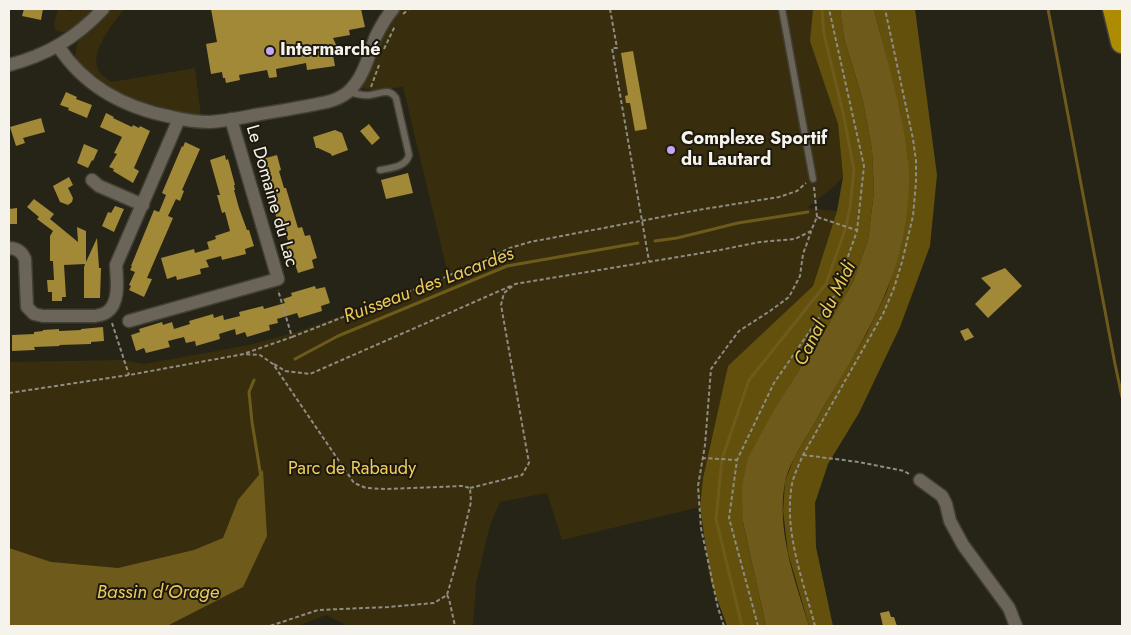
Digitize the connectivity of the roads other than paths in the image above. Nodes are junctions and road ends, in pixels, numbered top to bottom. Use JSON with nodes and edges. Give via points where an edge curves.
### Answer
{"nodes":[{"id":1,"x":103,"y":9,"type":"edge"},
{"id":2,"x":782,"y":9,"type":"edge"},
{"id":3,"x":1114,"y":9,"type":"edge"},
{"id":4,"x":398,"y":15,"type":"edge"},
{"id":5,"x":1122,"y":42,"type":"edge"},
{"id":6,"x":58,"y":46,"type":"junction"},
{"id":7,"x":9,"y":65,"type":"edge"},
{"id":8,"x":349,"y":92,"type":"junction"},
{"id":9,"x":179,"y":119,"type":"junction"},
{"id":10,"x":231,"y":119,"type":"junction"},
{"id":11,"x":380,"y":170,"type":"dead end"},
{"id":12,"x":813,"y":179,"type":"road end"},
{"id":13,"x":92,"y":180,"type":"dead end"},
{"id":14,"x":143,"y":205,"type":"junction"},
{"id":15,"x":9,"y":248,"type":"edge"},
{"id":16,"x":128,"y":321,"type":"dead end"},
{"id":17,"x":920,"y":480,"type":"road end"},
{"id":18,"x":1016,"y":626,"type":"edge"}],
"edges":[{"from":1,"to":6,"type":"street","via":[[77,34]]},
{"from":2,"to":12,"type":"lane"},
{"from":3,"to":5,"type":"highway"},
{"from":4,"to":8,"type":"street","via":[[385,19],[360,76]]},
{"from":6,"to":7,"type":"street"},
{"from":6,"to":9,"type":"street","via":[[89,82],[107,94],[145,111]]},
{"from":8,"to":10,"type":"street","via":[[327,102]]},
{"from":8,"to":11,"type":"lane","via":[[368,96],[388,91],[396,98],[409,151],[408,160]]},
{"from":9,"to":10,"type":"street","via":[[209,122]]},
{"from":9,"to":14,"type":"street"},
{"from":10,"to":16,"type":"street","name":"Le Domaine du Lac","via":[[278,279]]},
{"from":13,"to":14,"type":"street","via":[[98,186]]},
{"from":14,"to":15,"type":"street","via":[[116,265],[115,301],[108,312],[95,316],[34,314],[27,306],[25,259],[23,254]]},
{"from":17,"to":18,"type":"street","via":[[942,496],[963,545],[1009,608]]}]}
